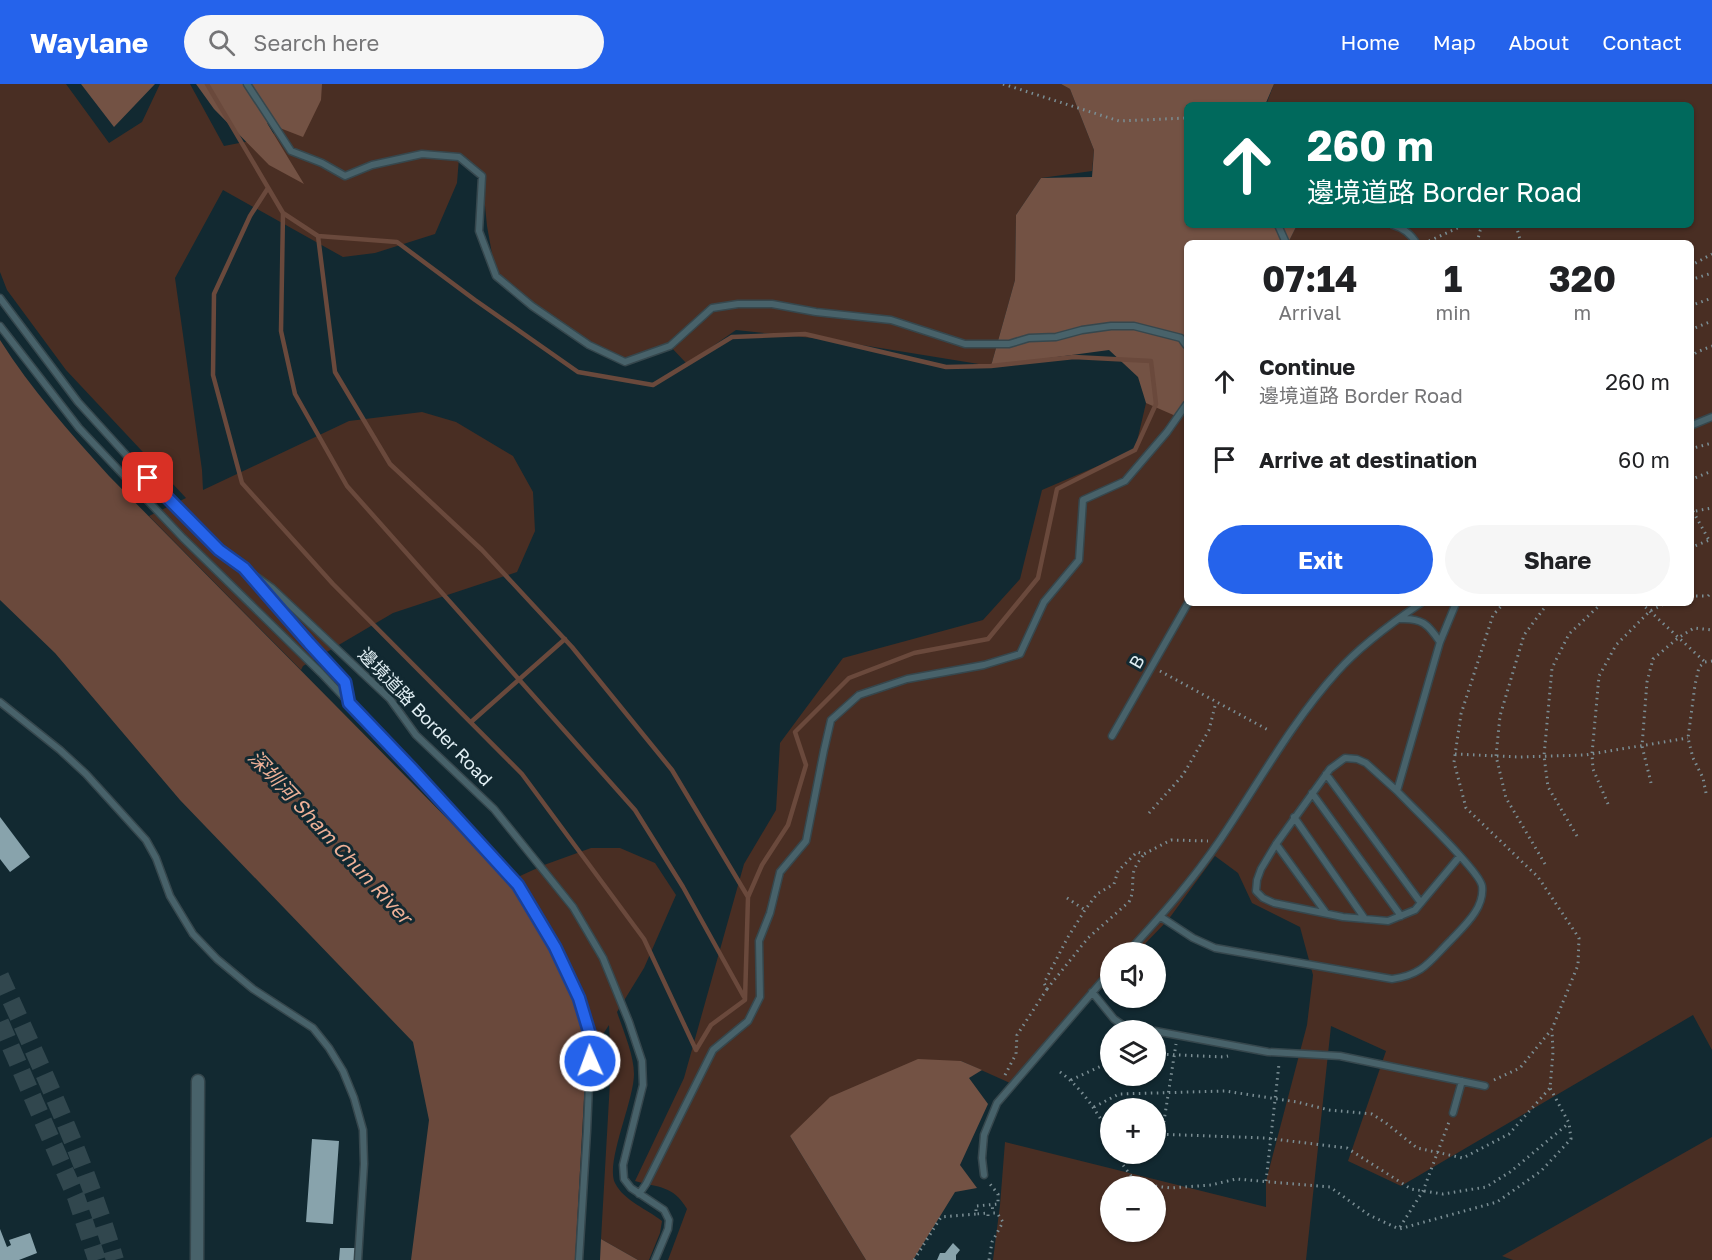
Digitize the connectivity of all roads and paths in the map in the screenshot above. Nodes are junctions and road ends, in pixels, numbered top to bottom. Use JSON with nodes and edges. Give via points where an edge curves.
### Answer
{"nodes":[{"id":1,"x":247,"y":84,"type":"edge"},
{"id":2,"x":1003,"y":84,"type":"edge"},
{"id":3,"x":1184,"y":118,"type":"edge"},
{"id":4,"x":1402,"y":228,"type":"edge"},
{"id":5,"x":1458,"y":228,"type":"edge"},
{"id":6,"x":1415,"y":240,"type":"edge"},
{"id":7,"x":1432,"y":240,"type":"edge"},
{"id":8,"x":1712,"y":255,"type":"edge"},
{"id":9,"x":1694,"y":264,"type":"edge"},
{"id":10,"x":1712,"y":273,"type":"edge"},
{"id":11,"x":1694,"y":279,"type":"edge"},
{"id":12,"x":0,"y":298,"type":"edge"},
{"id":13,"x":1712,"y":298,"type":"edge"},
{"id":14,"x":1694,"y":305,"type":"edge"},
{"id":15,"x":1712,"y":321,"type":"edge"},
{"id":16,"x":0,"y":326,"type":"edge"},
{"id":17,"x":1694,"y":328,"type":"edge"},
{"id":18,"x":1184,"y":342,"type":"edge"},
{"id":19,"x":1712,"y":346,"type":"edge"},
{"id":20,"x":1694,"y":354,"type":"edge"},
{"id":21,"x":1184,"y":408,"type":"edge"},
{"id":22,"x":1712,"y":417,"type":"edge"},
{"id":23,"x":1694,"y":424,"type":"edge"},
{"id":24,"x":1712,"y":443,"type":"edge"},
{"id":25,"x":1694,"y":448,"type":"edge"},
{"id":26,"x":1712,"y":471,"type":"edge"},
{"id":27,"x":1694,"y":478,"type":"edge"},
{"id":28,"x":1712,"y":508,"type":"edge"},
{"id":29,"x":1694,"y":512,"type":"edge"},
{"id":30,"x":1694,"y":515,"type":"edge"},
{"id":31,"x":1711,"y":539,"type":"edge"},
{"id":32,"x":1694,"y":546,"type":"edge"},
{"id":33,"x":244,"y":568,"type":"junction"},
{"id":34,"x":1712,"y":592,"type":"edge"},
{"id":35,"x":1694,"y":596,"type":"edge"},
{"id":36,"x":1186,"y":606,"type":"edge"},
{"id":37,"x":1417,"y":606,"type":"edge"},
{"id":38,"x":1455,"y":606,"type":"edge"},
{"id":39,"x":1501,"y":606,"type":"edge"},
{"id":40,"x":1546,"y":606,"type":"edge"},
{"id":41,"x":1599,"y":606,"type":"edge"},
{"id":42,"x":1644,"y":606,"type":"edge"},
{"id":43,"x":1660,"y":606,"type":"edge"},
{"id":44,"x":1650,"y":611,"type":"junction"},
{"id":45,"x":1399,"y":620,"type":"junction"},
{"id":46,"x":1712,"y":630,"type":"edge"},
{"id":47,"x":1678,"y":638,"type":"junction"},
{"id":48,"x":1440,"y":642,"type":"junction"},
{"id":49,"x":1712,"y":661,"type":"edge"},
{"id":50,"x":1705,"y":662,"type":"junction"},
{"id":51,"x":1160,"y":671,"type":"dead end"},
{"id":52,"x":0,"y":702,"type":"edge"},
{"id":53,"x":1216,"y":702,"type":"junction"},
{"id":54,"x":349,"y":703,"type":"junction"},
{"id":55,"x":1270,"y":731,"type":"dead end"},
{"id":56,"x":1113,"y":736,"type":"dead end"},
{"id":57,"x":1688,"y":738,"type":"junction"},
{"id":58,"x":1642,"y":746,"type":"junction"},
{"id":59,"x":1455,"y":754,"type":"junction"},
{"id":60,"x":1592,"y":754,"type":"junction"},
{"id":61,"x":1496,"y":756,"type":"junction"},
{"id":62,"x":1544,"y":756,"type":"junction"},
{"id":63,"x":1326,"y":774,"type":"junction"},
{"id":64,"x":1651,"y":783,"type":"dead end"},
{"id":65,"x":1397,"y":791,"type":"junction"},
{"id":66,"x":1312,"y":793,"type":"junction"},
{"id":67,"x":1706,"y":793,"type":"dead end"},
{"id":68,"x":1608,"y":804,"type":"dead end"},
{"id":69,"x":1149,"y":813,"type":"dead end"},
{"id":70,"x":1294,"y":817,"type":"junction"},
{"id":71,"x":1577,"y":836,"type":"dead end"},
{"id":72,"x":1219,"y":841,"type":"junction"},
{"id":73,"x":1276,"y":844,"type":"junction"},
{"id":74,"x":1144,"y":854,"type":"junction"},
{"id":75,"x":1460,"y":856,"type":"junction"},
{"id":76,"x":1545,"y":864,"type":"dead end"},
{"id":77,"x":1067,"y":898,"type":"dead end"},
{"id":78,"x":1421,"y":903,"type":"junction"},
{"id":79,"x":1085,"y":910,"type":"junction"},
{"id":80,"x":1326,"y":914,"type":"junction"},
{"id":81,"x":1401,"y":916,"type":"junction"},
{"id":82,"x":1161,"y":917,"type":"junction"},
{"id":83,"x":1365,"y":919,"type":"junction"},
{"id":84,"x":1137,"y":942,"type":"edge"},
{"id":85,"x":1100,"y":983,"type":"edge"},
{"id":86,"x":1047,"y":989,"type":"junction"},
{"id":87,"x":1092,"y":992,"type":"junction"},
{"id":88,"x":1115,"y":1020,"type":"edge"},
{"id":89,"x":1552,"y":1029,"type":"junction"},
{"id":90,"x":1166,"y":1033,"type":"edge"},
{"id":91,"x":1176,"y":1043,"type":"dead end"},
{"id":92,"x":1280,"y":1053,"type":"junction"},
{"id":93,"x":1234,"y":1054,"type":"dead end"},
{"id":94,"x":1166,"y":1055,"type":"edge"},
{"id":95,"x":1175,"y":1055,"type":"junction"},
{"id":96,"x":1100,"y":1067,"type":"edge"},
{"id":97,"x":1060,"y":1072,"type":"dead end"},
{"id":98,"x":1071,"y":1080,"type":"junction"},
{"id":99,"x":198,"y":1081,"type":"dead end"},
{"id":100,"x":1462,"y":1081,"type":"junction"},
{"id":101,"x":1000,"y":1084,"type":"dead end"},
{"id":102,"x":1485,"y":1086,"type":"joint"},
{"id":103,"x":1550,"y":1088,"type":"junction"},
{"id":104,"x":1168,"y":1094,"type":"junction"},
{"id":105,"x":1275,"y":1098,"type":"junction"},
{"id":106,"x":1094,"y":1107,"type":"junction"},
{"id":107,"x":1166,"y":1107,"type":"edge"},
{"id":108,"x":1453,"y":1113,"type":"joint"},
{"id":109,"x":1100,"y":1117,"type":"edge"},
{"id":110,"x":1569,"y":1122,"type":"junction"},
{"id":111,"x":1166,"y":1134,"type":"edge"},
{"id":112,"x":1270,"y":1138,"type":"junction"},
{"id":113,"x":1438,"y":1153,"type":"junction"},
{"id":114,"x":1123,"y":1164,"type":"edge"},
{"id":115,"x":984,"y":1175,"type":"dead end"},
{"id":116,"x":1266,"y":1181,"type":"junction"},
{"id":117,"x":1423,"y":1191,"type":"junction"},
{"id":118,"x":639,"y":1194,"type":"junction"},
{"id":119,"x":998,"y":1194,"type":"dead end"},
{"id":120,"x":993,"y":1204,"type":"junction"},
{"id":121,"x":976,"y":1214,"type":"junction"},
{"id":122,"x":988,"y":1216,"type":"dead end"},
{"id":123,"x":1400,"y":1229,"type":"junction"},
{"id":124,"x":197,"y":1260,"type":"edge"},
{"id":125,"x":358,"y":1260,"type":"edge"},
{"id":126,"x":579,"y":1260,"type":"edge"},
{"id":127,"x":655,"y":1260,"type":"edge"},
{"id":128,"x":914,"y":1260,"type":"edge"},
{"id":129,"x":989,"y":1260,"type":"edge"}],
"edges":[{"from":1,"to":18,"type":"lane","via":[[291,151],[345,176],[372,165],[422,154],[459,157],[482,176],[479,231],[496,276],[561,326],[626,362],[670,346],[712,308],[738,303],[891,320],[965,344],[1009,344],[1111,326],[1134,326],[1181,338]]},
{"from":2,"to":3,"type":"path","via":[[1119,121]]},
{"from":4,"to":6,"type":"lane"},
{"from":5,"to":7,"type":"path"},
{"from":8,"to":9,"type":"path"},
{"from":10,"to":11,"type":"path"},
{"from":12,"to":33,"type":"lane","name":"邊境道路 Border Road","via":[[78,402],[219,550]]},
{"from":13,"to":14,"type":"path"},
{"from":15,"to":17,"type":"path"},
{"from":16,"to":54,"type":"lane","via":[[79,428]]},
{"from":19,"to":20,"type":"path"},
{"from":21,"to":118,"type":"lane","via":[[1125,481],[1083,500],[1078,560],[1044,602],[1020,654],[907,679],[859,695],[831,720],[806,841],[780,872],[759,941],[760,997],[748,1021],[712,1050]]},
{"from":22,"to":23,"type":"lane"},
{"from":24,"to":25,"type":"path"},
{"from":26,"to":27,"type":"path"},
{"from":28,"to":29,"type":"path"},
{"from":30,"to":31,"type":"path"},
{"from":31,"to":32,"type":"path"},
{"from":33,"to":54,"type":"lane","via":[[345,682]]},
{"from":33,"to":118,"type":"lane","name":"邊境道路 Border Road","via":[[272,588],[390,699],[416,735],[494,809],[573,907],[603,958],[642,1061],[643,1085],[623,1165],[624,1179]]},
{"from":34,"to":35,"type":"path","via":[[1708,596]]},
{"from":36,"to":56,"type":"lane","name":"B"},
{"from":37,"to":45,"type":"lane"},
{"from":38,"to":48,"type":"lane"},
{"from":39,"to":59,"type":"path","via":[[1493,615],[1461,714]]},
{"from":40,"to":61,"type":"path","via":[[1524,635],[1500,716]]},
{"from":41,"to":62,"type":"path","via":[[1569,634],[1552,668]]},
{"from":42,"to":44,"type":"path"},
{"from":43,"to":44,"type":"path"},
{"from":44,"to":47,"type":"path"},
{"from":44,"to":60,"type":"path","via":[[1616,645],[1599,676]]},
{"from":45,"to":48,"type":"lane","via":[[1429,626]]},
{"from":45,"to":72,"type":"lane","via":[[1337,672],[1299,720]]},
{"from":46,"to":47,"type":"path","via":[[1694,628]]},
{"from":47,"to":50,"type":"path"},
{"from":47,"to":58,"type":"path","via":[[1653,659],[1647,682]]},
{"from":48,"to":65,"type":"lane"},
{"from":49,"to":50,"type":"path"},
{"from":50,"to":57,"type":"path","via":[[1699,667]]},
{"from":51,"to":53,"type":"path"},
{"from":52,"to":125,"type":"lane","via":[[86,774],[146,840],[170,896],[193,934],[253,989],[313,1028],[329,1048],[343,1071],[363,1130]]},
{"from":53,"to":55,"type":"path"},
{"from":53,"to":69,"type":"path","via":[[1209,730],[1183,776]]},
{"from":54,"to":126,"type":"lane","via":[[518,885],[555,947],[579,998],[591,1038]]},
{"from":57,"to":58,"type":"path"},
{"from":57,"to":67,"type":"path"},
{"from":58,"to":60,"type":"path"},
{"from":58,"to":64,"type":"path"},
{"from":59,"to":61,"type":"path"},
{"from":59,"to":89,"type":"path","via":[[1467,808],[1538,877],[1579,938],[1578,965]]},
{"from":60,"to":62,"type":"path"},
{"from":60,"to":68,"type":"path","via":[[1593,769]]},
{"from":61,"to":62,"type":"path"},
{"from":61,"to":76,"type":"path","via":[[1506,798]]},
{"from":62,"to":71,"type":"path","via":[[1548,788]]},
{"from":63,"to":65,"type":"lane","via":[[1345,759],[1357,759]]},
{"from":63,"to":66,"type":"lane"},
{"from":63,"to":78,"type":"lane"},
{"from":65,"to":75,"type":"lane"},
{"from":66,"to":70,"type":"lane"},
{"from":66,"to":81,"type":"lane"},
{"from":70,"to":73,"type":"lane"},
{"from":70,"to":83,"type":"lane"},
{"from":72,"to":74,"type":"path","via":[[1171,840]]},
{"from":72,"to":82,"type":"lane"},
{"from":73,"to":80,"type":"lane"},
{"from":73,"to":80,"type":"lane","via":[[1261,869],[1256,891],[1274,903]]},
{"from":74,"to":79,"type":"path","via":[[1137,852],[1118,871],[1114,884],[1097,894]]},
{"from":74,"to":86,"type":"path","via":[[1135,868],[1129,902],[1088,938]]},
{"from":75,"to":78,"type":"lane"},
{"from":75,"to":82,"type":"lane","via":[[1482,885],[1481,899],[1472,918],[1408,977],[1392,979],[1215,948]]},
{"from":77,"to":79,"type":"path"},
{"from":78,"to":81,"type":"lane"},
{"from":79,"to":86,"type":"path","via":[[1044,983]]},
{"from":80,"to":83,"type":"lane"},
{"from":81,"to":83,"type":"lane","via":[[1388,921]]},
{"from":82,"to":84,"type":"lane"},
{"from":85,"to":87,"type":"lane"},
{"from":86,"to":101,"type":"path","via":[[1017,1035],[1016,1054]]},
{"from":87,"to":88,"type":"lane"},
{"from":87,"to":115,"type":"lane","via":[[997,1103],[984,1135]]},
{"from":89,"to":102,"type":"path","via":[[1520,1068]]},
{"from":89,"to":103,"type":"path"},
{"from":90,"to":92,"type":"lane"},
{"from":91,"to":95,"type":"path"},
{"from":92,"to":100,"type":"lane","via":[[1340,1056]]},
{"from":92,"to":105,"type":"path"},
{"from":93,"to":95,"type":"path"},
{"from":94,"to":95,"type":"path"},
{"from":95,"to":104,"type":"path"},
{"from":96,"to":98,"type":"path"},
{"from":97,"to":98,"type":"path"},
{"from":98,"to":106,"type":"path"},
{"from":99,"to":124,"type":"street"},
{"from":100,"to":102,"type":"lane"},
{"from":100,"to":108,"type":"lane"},
{"from":103,"to":110,"type":"path"},
{"from":103,"to":113,"type":"path","via":[[1509,1134],[1463,1158]]},
{"from":104,"to":105,"type":"path","via":[[1225,1091]]},
{"from":104,"to":106,"type":"path","via":[[1119,1094]]},
{"from":104,"to":107,"type":"path"},
{"from":105,"to":112,"type":"path"},
{"from":105,"to":113,"type":"path","via":[[1329,1110],[1372,1114],[1417,1148]]},
{"from":106,"to":109,"type":"path"},
{"from":108,"to":113,"type":"path"},
{"from":110,"to":117,"type":"path","via":[[1486,1187],[1443,1194]]},
{"from":110,"to":123,"type":"path","via":[[1571,1139],[1541,1171],[1497,1202]]},
{"from":111,"to":112,"type":"path"},
{"from":112,"to":116,"type":"path"},
{"from":112,"to":117,"type":"path","via":[[1347,1148],[1411,1189]]},
{"from":113,"to":117,"type":"path"},
{"from":114,"to":116,"type":"path","via":[[1137,1184],[1171,1188],[1236,1179]]},
{"from":116,"to":123,"type":"path","via":[[1330,1187],[1369,1215]]},
{"from":117,"to":123,"type":"path"},
{"from":118,"to":127,"type":"lane","name":"邊境道路 Border Road","via":[[664,1210],[669,1220]]},
{"from":119,"to":120,"type":"path","via":[[998,1204]]},
{"from":120,"to":121,"type":"path","via":[[976,1206]]},
{"from":120,"to":129,"type":"path","via":[[993,1213],[1003,1222]]},
{"from":121,"to":122,"type":"path"},
{"from":121,"to":128,"type":"path","via":[[941,1217]]}]}
